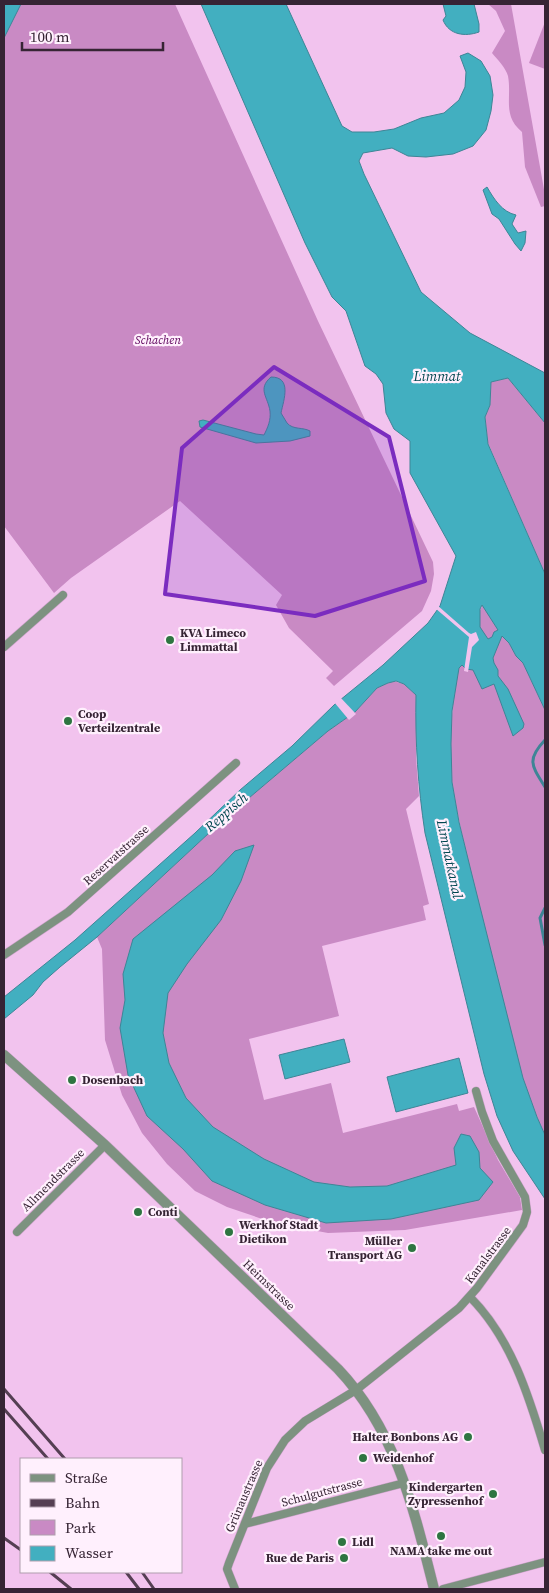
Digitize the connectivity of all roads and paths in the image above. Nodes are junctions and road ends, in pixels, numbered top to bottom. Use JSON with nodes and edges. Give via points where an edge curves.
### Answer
{"nodes":[{"id":1,"x":63,"y":595,"type":"dead end"},
{"id":2,"x":4,"y":647,"type":"edge"},
{"id":3,"x":236,"y":763,"type":"dead end"},
{"id":4,"x":4,"y":955,"type":"edge"},
{"id":5,"x":4,"y":1055,"type":"edge"},
{"id":6,"x":476,"y":1091,"type":"dead end"},
{"id":7,"x":105,"y":1145,"type":"junction"},
{"id":8,"x":17,"y":1232,"type":"dead end"},
{"id":9,"x":470,"y":1297,"type":"junction"},
{"id":10,"x":356,"y":1390,"type":"junction"},
{"id":11,"x":545,"y":1450,"type":"edge"},
{"id":12,"x":404,"y":1483,"type":"junction"},
{"id":13,"x":245,"y":1524,"type":"junction"},
{"id":14,"x":545,"y":1562,"type":"edge"},
{"id":15,"x":235,"y":1589,"type":"edge"},
{"id":16,"x":434,"y":1589,"type":"edge"},
{"id":17,"x":443,"y":1589,"type":"edge"}],
"edges":[{"from":1,"to":2,"type":"street"},
{"from":3,"to":4,"type":"street","name":"Reservatstrasse","via":[[68,912]]},
{"from":5,"to":7,"type":"street","name":"Heimstrasse"},
{"from":6,"to":9,"type":"street","name":"Kanalstrasse","via":[[496,1148],[525,1196],[527,1212],[521,1230]]},
{"from":7,"to":8,"type":"street","name":"Allmendstrasse"},
{"from":7,"to":10,"type":"street","name":"Heimstrasse"},
{"from":9,"to":10,"type":"street","name":"Kanalstrasse"},
{"from":9,"to":11,"type":"street","via":[[519,1372],[533,1406]]},
{"from":10,"to":12,"type":"street","name":"Heimstrasse","via":[[381,1427]]},
{"from":10,"to":13,"type":"street","name":"Grünaustrasse","via":[[305,1421],[286,1440],[267,1468]]},
{"from":12,"to":13,"type":"street","name":"Schulgutstrasse"},
{"from":12,"to":16,"type":"street","name":"Heimstrasse"},
{"from":13,"to":15,"type":"street","name":"Grünaustrasse","via":[[227,1569]]},
{"from":14,"to":17,"type":"street"}]}
